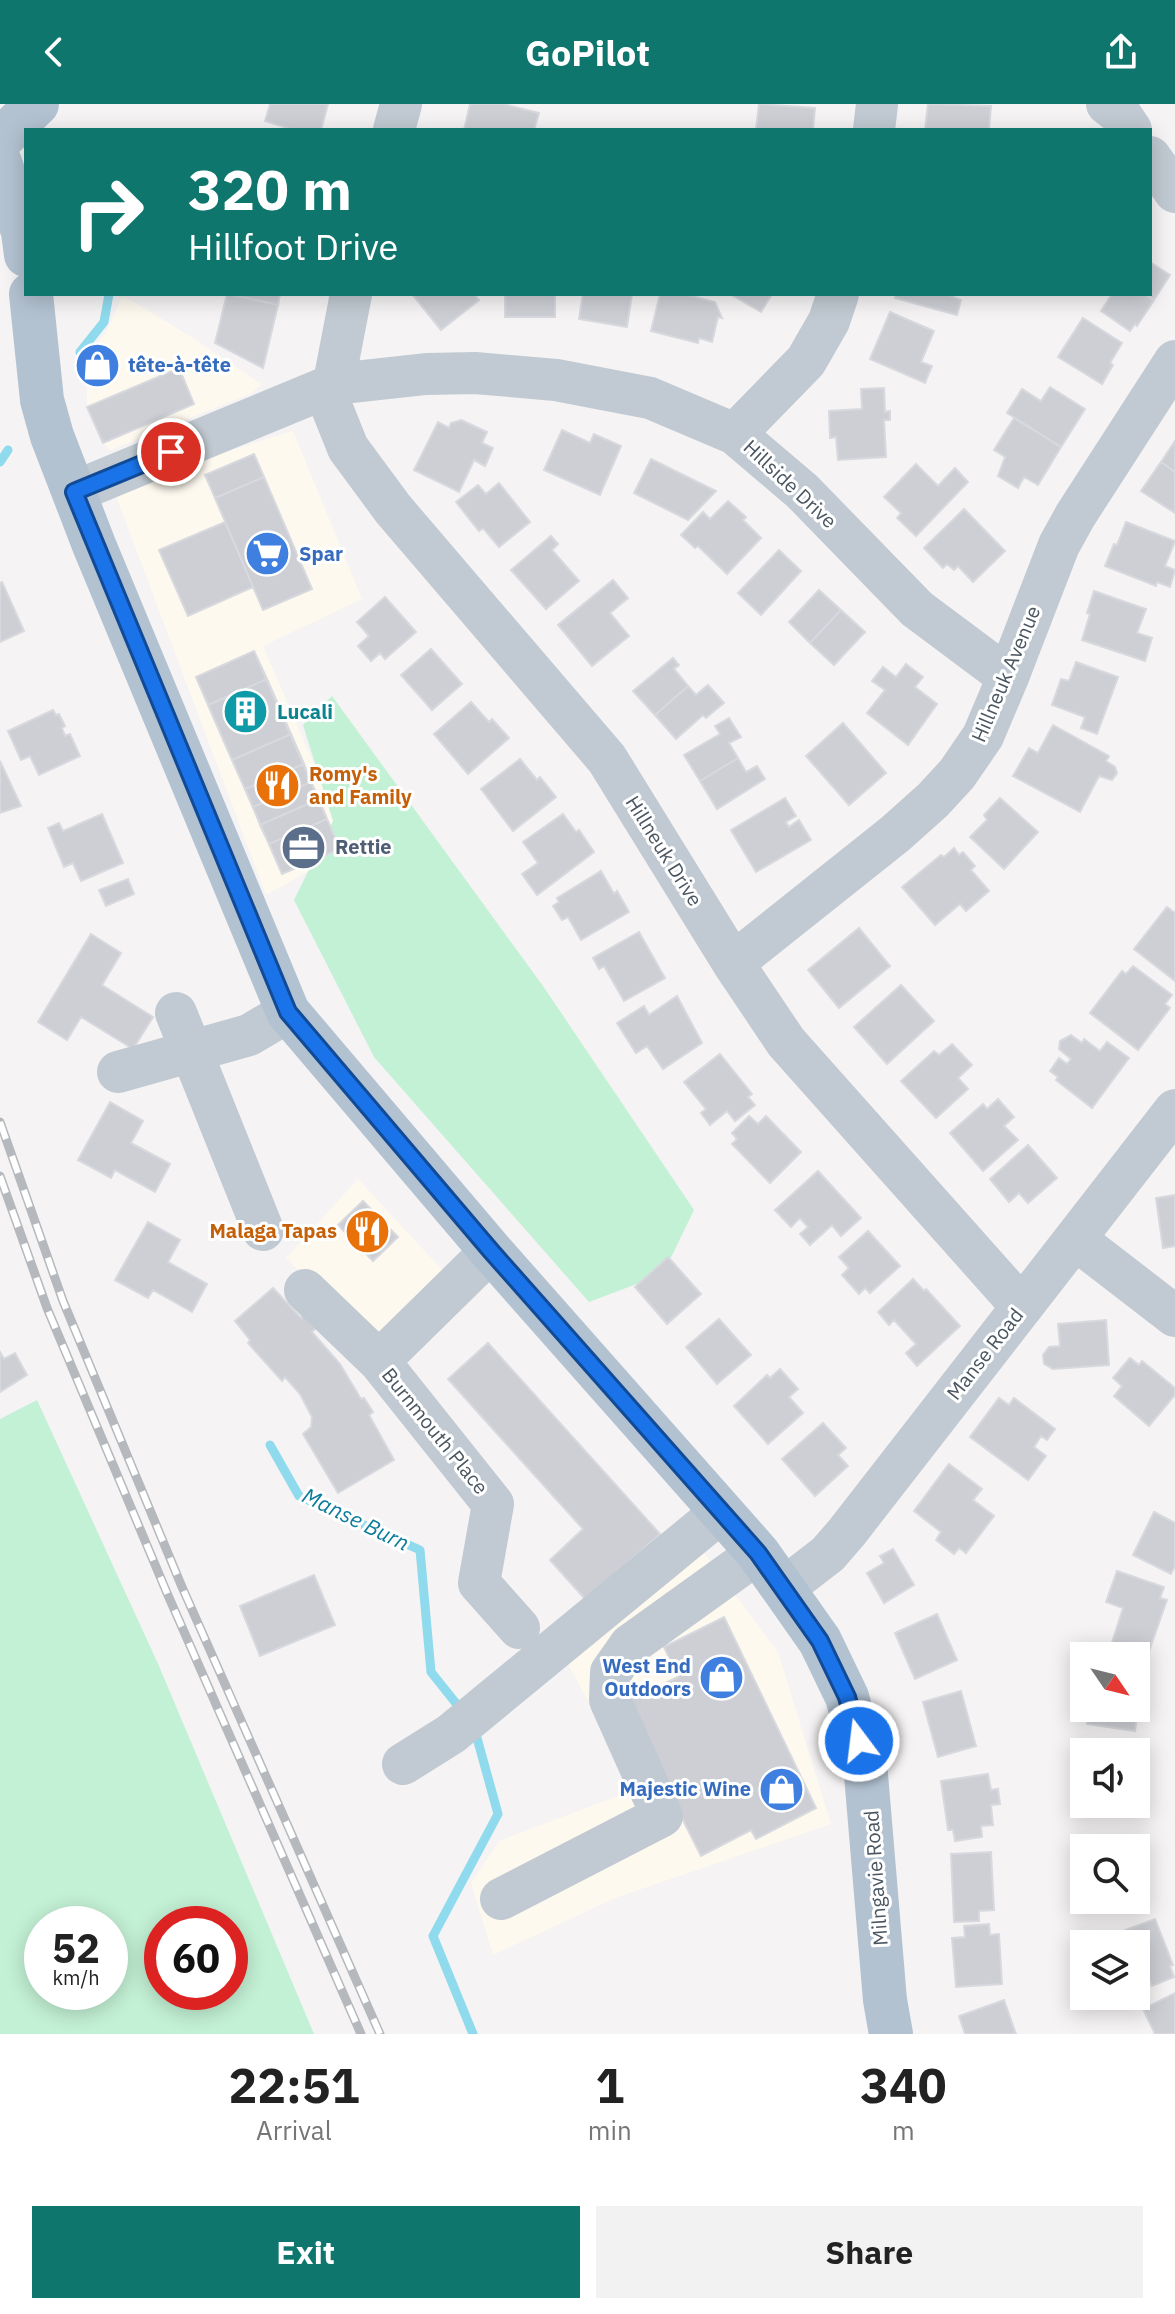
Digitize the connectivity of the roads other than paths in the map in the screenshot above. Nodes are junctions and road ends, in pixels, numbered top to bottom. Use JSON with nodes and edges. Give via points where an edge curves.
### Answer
{"nodes":[{"id":1,"x":37,"y":104,"type":"edge"},
{"id":2,"x":401,"y":104,"type":"edge"},
{"id":3,"x":877,"y":104,"type":"edge"},
{"id":4,"x":1107,"y":104,"type":"edge"},
{"id":5,"x":395,"y":128,"type":"edge"},
{"id":6,"x":874,"y":128,"type":"edge"},
{"id":7,"x":1130,"y":128,"type":"edge"},
{"id":8,"x":0,"y":140,"type":"edge"},
{"id":9,"x":1152,"y":160,"type":"edge"},
{"id":10,"x":0,"y":162,"type":"edge"},
{"id":11,"x":1175,"y":192,"type":"edge"},
{"id":12,"x":24,"y":240,"type":"edge"},
{"id":13,"x":31,"y":296,"type":"edge"},
{"id":14,"x":351,"y":296,"type":"edge"},
{"id":15,"x":837,"y":296,"type":"edge"},
{"id":16,"x":1175,"y":361,"type":"edge"},
{"id":17,"x":335,"y":384,"type":"junction"},
{"id":18,"x":735,"y":434,"type":"junction"},
{"id":19,"x":74,"y":492,"type":"junction"},
{"id":20,"x":1008,"y":677,"type":"junction"},
{"id":21,"x":733,"y":963,"type":"junction"},
{"id":22,"x":288,"y":1012,"type":"junction"},
{"id":23,"x":183,"y":1032,"type":"junction"},
{"id":24,"x":118,"y":1072,"type":"dead end"},
{"id":25,"x":1175,"y":1110,"type":"edge"},
{"id":26,"x":263,"y":1230,"type":"dead end"},
{"id":27,"x":1075,"y":1239,"type":"junction"},
{"id":28,"x":491,"y":1251,"type":"junction"},
{"id":29,"x":305,"y":1290,"type":"dead end"},
{"id":30,"x":1022,"y":1307,"type":"junction"},
{"id":31,"x":1175,"y":1316,"type":"edge"},
{"id":32,"x":379,"y":1361,"type":"junction"},
{"id":33,"x":721,"y":1512,"type":"junction"},
{"id":34,"x":758,"y":1553,"type":"junction"},
{"id":35,"x":784,"y":1588,"type":"junction"},
{"id":36,"x":519,"y":1628,"type":"dead end"},
{"id":37,"x":403,"y":1764,"type":"dead end"},
{"id":38,"x":501,"y":1899,"type":"dead end"},
{"id":39,"x":891,"y":2034,"type":"edge"}],
"edges":[{"from":1,"to":8,"type":"main road"},
{"from":2,"to":5,"type":"street"},
{"from":3,"to":6,"type":"street"},
{"from":4,"to":7,"type":"street"},
{"from":9,"to":11,"type":"street"},
{"from":10,"to":12,"type":"main road"},
{"from":13,"to":19,"type":"main road","name":"Milngavie Road","via":[[42,400]]},
{"from":14,"to":17,"type":"street","name":"Hillneuk Drive"},
{"from":15,"to":18,"type":"street","via":[[806,361]]},
{"from":16,"to":20,"type":"street","name":"Hillneuk Avenue","via":[[1059,545]]},
{"from":17,"to":18,"type":"street","name":"Hillside Drive","via":[[475,373],[556,380],[650,398]]},
{"from":17,"to":19,"type":"street","name":"Hillside Drive"},
{"from":17,"to":21,"type":"street","name":"Hillneuk Drive","via":[[330,403],[348,448],[607,759]]},
{"from":18,"to":20,"type":"street","name":"Hillside Drive","via":[[802,491],[917,609]]},
{"from":19,"to":22,"type":"main road","name":"Milngavie Road"},
{"from":20,"to":21,"type":"street","name":"Hillneuk Avenue","via":[[983,736],[933,800]]},
{"from":21,"to":30,"type":"street","name":"Hillneuk Drive","via":[[786,1042]]},
{"from":22,"to":23,"type":"street","via":[[249,1035]]},
{"from":22,"to":28,"type":"main road","name":"Milngavie Road"},
{"from":23,"to":24,"type":"street"},
{"from":23,"to":26,"type":"street"},
{"from":25,"to":27,"type":"street","name":"Manse Road"},
{"from":27,"to":30,"type":"street","name":"Manse Road"},
{"from":27,"to":31,"type":"street"},
{"from":28,"to":32,"type":"street","name":"Burnmouth Place"},
{"from":28,"to":33,"type":"main road","name":"Milngavie Road"},
{"from":29,"to":32,"type":"street","name":"Burnmouth Place"},
{"from":30,"to":35,"type":"street","name":"Manse Road","via":[[847,1532]]},
{"from":32,"to":36,"type":"street","name":"Burnmouth Place","via":[[493,1504],[479,1583]]},
{"from":33,"to":34,"type":"main road","name":"Milngavie Road"},
{"from":33,"to":37,"type":"street","via":[[451,1734]]},
{"from":34,"to":35,"type":"main road","name":"Milngavie Road"},
{"from":34,"to":38,"type":"street","via":[[630,1645],[611,1672],[610,1700],[662,1816]]},
{"from":35,"to":39,"type":"main road","name":"Milngavie Road","via":[[820,1641],[847,1697],[865,1763]]}]}
